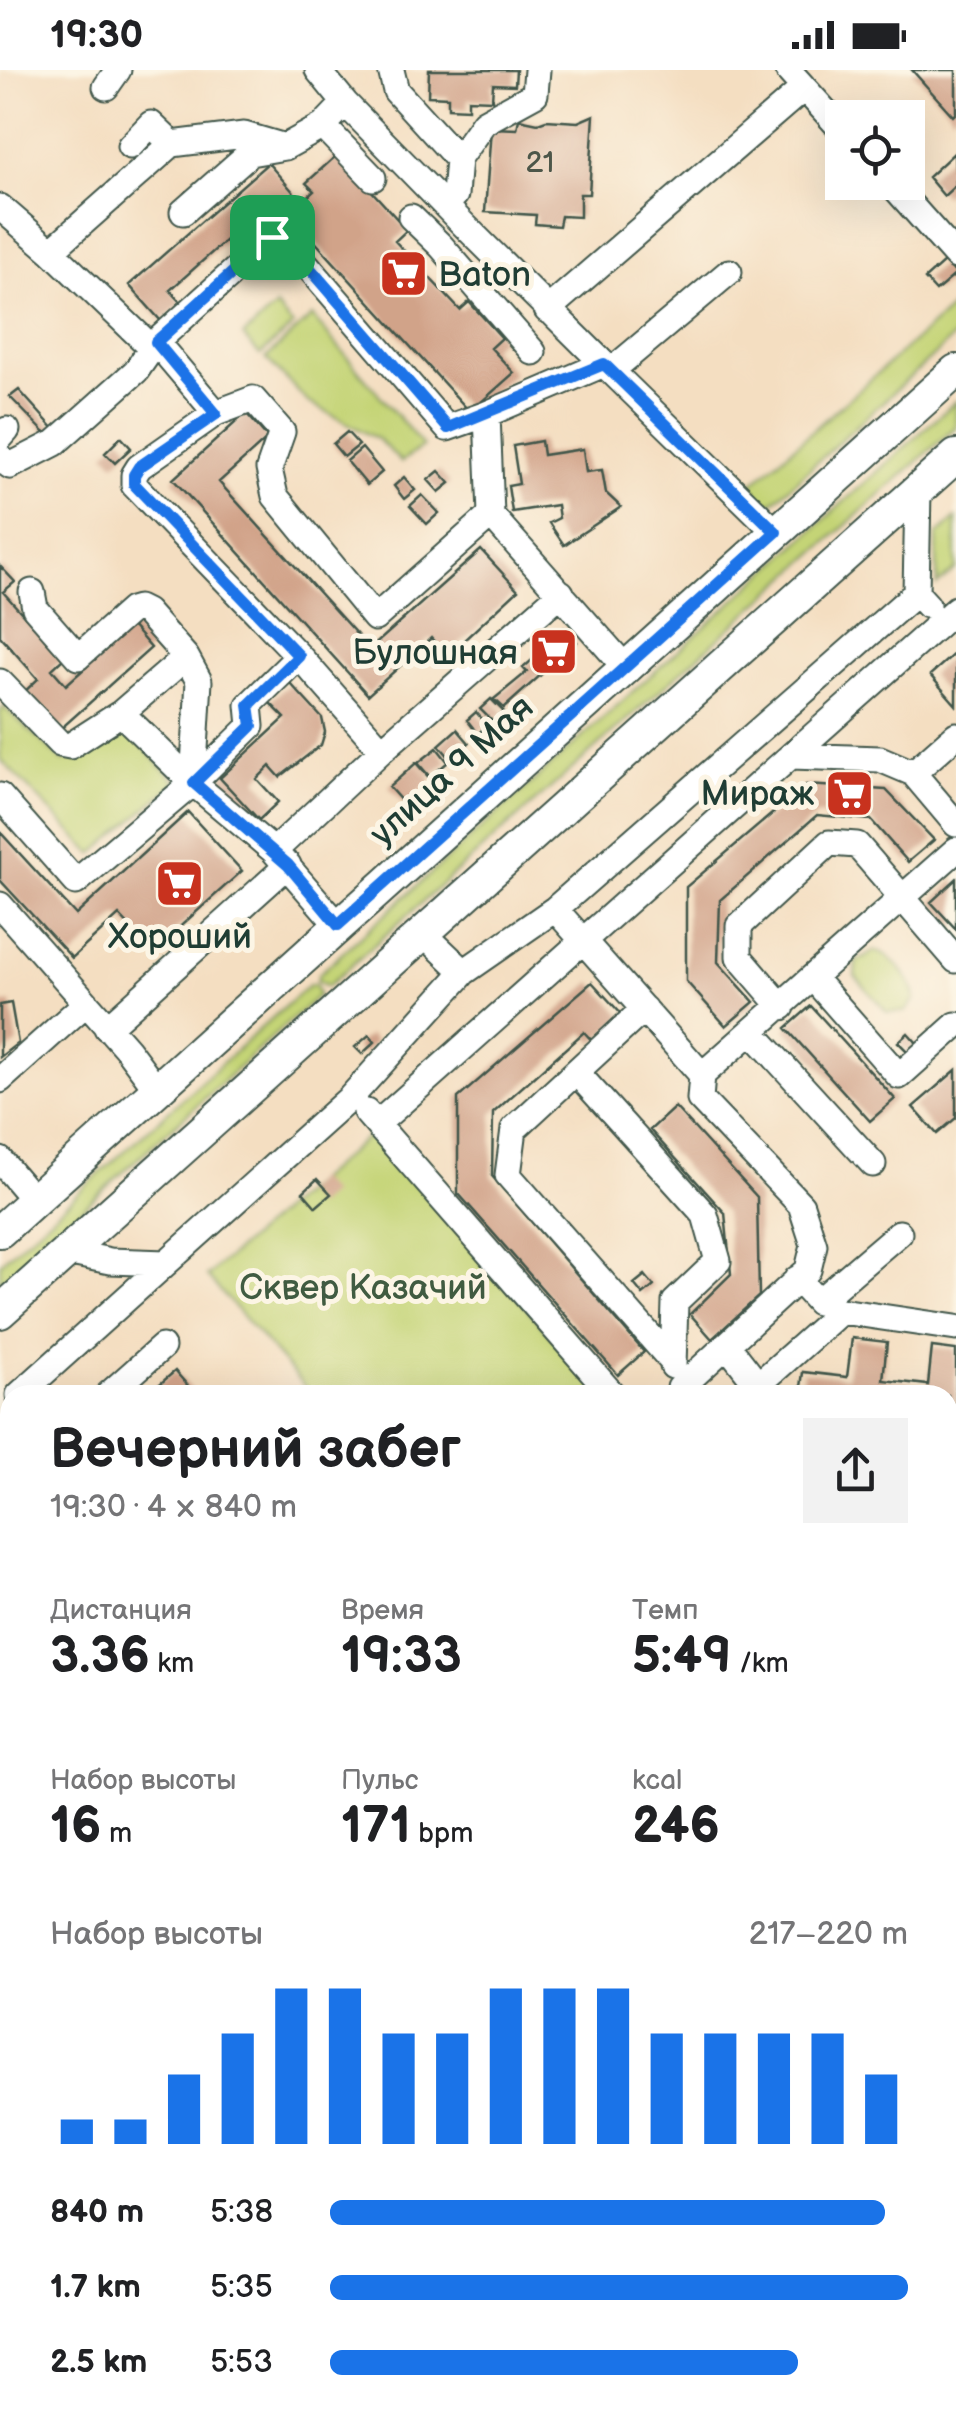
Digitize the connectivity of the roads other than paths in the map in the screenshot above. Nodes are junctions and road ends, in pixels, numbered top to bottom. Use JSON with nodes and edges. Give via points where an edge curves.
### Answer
{"nodes":[{"id":1,"x":318,"y":70,"type":"edge"},
{"id":2,"x":391,"y":70,"type":"edge"},
{"id":3,"x":536,"y":70,"type":"edge"},
{"id":4,"x":796,"y":79,"type":"edge"},
{"id":5,"x":345,"y":103,"type":"junction"},
{"id":6,"x":825,"y":111,"type":"edge"},
{"id":7,"x":323,"y":126,"type":"junction"},
{"id":8,"x":172,"y":144,"type":"junction"},
{"id":9,"x":130,"y":146,"type":"dead end"},
{"id":10,"x":284,"y":147,"type":"junction"},
{"id":11,"x":458,"y":159,"type":"junction"},
{"id":12,"x":373,"y":178,"type":"dead end"},
{"id":13,"x":906,"y":200,"type":"edge"},
{"id":14,"x":446,"y":204,"type":"junction"},
{"id":15,"x":183,"y":212,"type":"dead end"},
{"id":16,"x":411,"y":217,"type":"dead end"},
{"id":17,"x":5,"y":219,"type":"edge"},
{"id":18,"x":464,"y":225,"type":"junction"},
{"id":19,"x":440,"y":246,"type":"junction"},
{"id":20,"x":51,"y":251,"type":"junction"},
{"id":21,"x":956,"y":255,"type":"edge"},
{"id":22,"x":729,"y":272,"type":"dead end"},
{"id":23,"x":547,"y":310,"type":"junction"},
{"id":24,"x":153,"y":345,"type":"junction"},
{"id":25,"x":533,"y":352,"type":"dead end"},
{"id":26,"x":608,"y":368,"type":"junction"},
{"id":27,"x":956,"y":370,"type":"edge"},
{"id":28,"x":216,"y":414,"type":"junction"},
{"id":29,"x":487,"y":414,"type":"junction"},
{"id":30,"x":956,"y":456,"type":"edge"},
{"id":31,"x":0,"y":458,"type":"edge"},
{"id":32,"x":918,"y":490,"type":"junction"},
{"id":33,"x":491,"y":515,"type":"junction"},
{"id":34,"x":776,"y":532,"type":"junction"},
{"id":35,"x":32,"y":592,"type":"dead end"},
{"id":36,"x":560,"y":592,"type":"junction"},
{"id":37,"x":916,"y":593,"type":"junction"},
{"id":38,"x":949,"y":615,"type":"edge"},
{"id":39,"x":186,"y":656,"type":"junction"},
{"id":40,"x":299,"y":656,"type":"junction"},
{"id":41,"x":625,"y":667,"type":"junction"},
{"id":42,"x":0,"y":682,"type":"edge"},
{"id":43,"x":121,"y":714,"type":"junction"},
{"id":44,"x":956,"y":734,"type":"edge"},
{"id":45,"x":382,"y":750,"type":"junction"},
{"id":46,"x":791,"y":756,"type":"junction"},
{"id":47,"x":913,"y":773,"type":"junction"},
{"id":48,"x":194,"y":783,"type":"junction"},
{"id":49,"x":0,"y":796,"type":"edge"},
{"id":50,"x":956,"y":824,"type":"edge"},
{"id":51,"x":956,"y":850,"type":"edge"},
{"id":52,"x":281,"y":858,"type":"junction"},
{"id":53,"x":903,"y":898,"type":"junction"},
{"id":54,"x":0,"y":905,"type":"edge"},
{"id":55,"x":555,"y":910,"type":"junction"},
{"id":56,"x":338,"y":925,"type":"junction"},
{"id":57,"x":422,"y":932,"type":"junction"},
{"id":58,"x":28,"y":936,"type":"junction"},
{"id":59,"x":583,"y":941,"type":"junction"},
{"id":60,"x":0,"y":942,"type":"edge"},
{"id":61,"x":956,"y":960,"type":"edge"},
{"id":62,"x":464,"y":972,"type":"junction"},
{"id":63,"x":813,"y":978,"type":"junction"},
{"id":64,"x":85,"y":1004,"type":"junction"},
{"id":65,"x":782,"y":1007,"type":"junction"},
{"id":66,"x":644,"y":1010,"type":"junction"},
{"id":67,"x":956,"y":1025,"type":"edge"},
{"id":68,"x":107,"y":1028,"type":"junction"},
{"id":69,"x":752,"y":1032,"type":"junction"},
{"id":70,"x":576,"y":1072,"type":"junction"},
{"id":71,"x":702,"y":1075,"type":"junction"},
{"id":72,"x":0,"y":1080,"type":"edge"},
{"id":73,"x":156,"y":1089,"type":"junction"},
{"id":74,"x":352,"y":1097,"type":"junction"},
{"id":75,"x":378,"y":1124,"type":"junction"},
{"id":76,"x":0,"y":1160,"type":"edge"},
{"id":77,"x":873,"y":1164,"type":"dead end"},
{"id":78,"x":34,"y":1200,"type":"junction"},
{"id":79,"x":0,"y":1231,"type":"edge"},
{"id":80,"x":899,"y":1233,"type":"dead end"},
{"id":81,"x":66,"y":1252,"type":"junction"},
{"id":82,"x":166,"y":1263,"type":"junction"},
{"id":83,"x":797,"y":1279,"type":"junction"},
{"id":84,"x":824,"y":1310,"type":"junction"},
{"id":85,"x":0,"y":1312,"type":"edge"},
{"id":86,"x":956,"y":1328,"type":"edge"},
{"id":87,"x":162,"y":1346,"type":"dead end"},
{"id":88,"x":726,"y":1346,"type":"junction"},
{"id":89,"x":671,"y":1360,"type":"junction"},
{"id":90,"x":30,"y":1385,"type":"edge"},
{"id":91,"x":119,"y":1385,"type":"edge"},
{"id":92,"x":603,"y":1385,"type":"edge"},
{"id":93,"x":679,"y":1385,"type":"edge"},
{"id":94,"x":688,"y":1385,"type":"edge"},
{"id":95,"x":758,"y":1385,"type":"edge"},
{"id":96,"x":766,"y":1385,"type":"edge"}],
"edges":[{"from":1,"to":5,"type":"street"},
{"from":2,"to":11,"type":"street","via":[[396,90]]},
{"from":3,"to":11,"type":"street","via":[[535,94],[484,122]]},
{"from":4,"to":6,"type":"street"},
{"from":4,"to":23,"type":"street"},
{"from":5,"to":7,"type":"street"},
{"from":5,"to":14,"type":"street"},
{"from":7,"to":10,"type":"street"},
{"from":7,"to":12,"type":"street"},
{"from":8,"to":9,"type":"street","via":[[151,124]]},
{"from":8,"to":10,"type":"street","via":[[244,134]]},
{"from":8,"to":20,"type":"street"},
{"from":10,"to":15,"type":"street","via":[[250,153]]},
{"from":11,"to":14,"type":"street","via":[[456,195]]},
{"from":13,"to":21,"type":"street"},
{"from":14,"to":18,"type":"street"},
{"from":16,"to":19,"type":"street"},
{"from":17,"to":20,"type":"street"},
{"from":18,"to":19,"type":"street"},
{"from":18,"to":23,"type":"street"},
{"from":19,"to":25,"type":"street"},
{"from":20,"to":24,"type":"street"},
{"from":22,"to":26,"type":"street"},
{"from":23,"to":26,"type":"street"},
{"from":24,"to":28,"type":"street"},
{"from":24,"to":29,"type":"street","via":[[272,237],[282,236],[448,428]]},
{"from":24,"to":31,"type":"street","via":[[136,370],[55,443],[10,466]]},
{"from":26,"to":29,"type":"street"},
{"from":26,"to":34,"type":"street"},
{"from":27,"to":34,"type":"main road","name":"улица 9 Мая"},
{"from":28,"to":33,"type":"street","via":[[254,399],[282,432],[270,470],[275,496],[375,618]]},
{"from":28,"to":40,"type":"street","via":[[139,467],[134,484]]},
{"from":29,"to":33,"type":"street"},
{"from":30,"to":32,"type":"main road"},
{"from":32,"to":37,"type":"street"},
{"from":32,"to":57,"type":"main road"},
{"from":33,"to":36,"type":"street"},
{"from":34,"to":41,"type":"main road","name":"улица 9 Мая"},
{"from":35,"to":39,"type":"street","via":[[35,608],[78,657],[138,608]]},
{"from":36,"to":41,"type":"street"},
{"from":36,"to":45,"type":"street"},
{"from":37,"to":38,"type":"street"},
{"from":37,"to":55,"type":"street"},
{"from":38,"to":46,"type":"street"},
{"from":39,"to":43,"type":"street"},
{"from":39,"to":48,"type":"street","via":[[200,681]]},
{"from":40,"to":45,"type":"street"},
{"from":40,"to":48,"type":"street","via":[[249,705],[252,726]]},
{"from":41,"to":56,"type":"main road","name":"улица 9 Мая"},
{"from":42,"to":43,"type":"street","via":[[60,744],[70,746]]},
{"from":43,"to":48,"type":"street"},
{"from":44,"to":47,"type":"street"},
{"from":45,"to":52,"type":"street"},
{"from":46,"to":47,"type":"street","via":[[880,759]]},
{"from":46,"to":59,"type":"street"},
{"from":47,"to":50,"type":"street"},
{"from":48,"to":49,"type":"street","via":[[76,882]]},
{"from":48,"to":52,"type":"street"},
{"from":51,"to":53,"type":"street"},
{"from":52,"to":56,"type":"street"},
{"from":52,"to":68,"type":"street"},
{"from":53,"to":61,"type":"street"},
{"from":53,"to":63,"type":"street"},
{"from":53,"to":65,"type":"street","via":[[857,844],[829,842],[739,926],[738,957]]},
{"from":54,"to":58,"type":"street"},
{"from":55,"to":59,"type":"street"},
{"from":55,"to":62,"type":"street"},
{"from":56,"to":73,"type":"main road","name":"улица 9 Мая"},
{"from":57,"to":62,"type":"street"},
{"from":57,"to":81,"type":"main road"},
{"from":58,"to":60,"type":"street"},
{"from":58,"to":64,"type":"street"},
{"from":59,"to":66,"type":"street"},
{"from":59,"to":75,"type":"street"},
{"from":62,"to":74,"type":"street"},
{"from":63,"to":65,"type":"street"},
{"from":63,"to":67,"type":"street","via":[[898,1076]]},
{"from":64,"to":68,"type":"street"},
{"from":64,"to":72,"type":"street"},
{"from":65,"to":69,"type":"street"},
{"from":66,"to":70,"type":"street"},
{"from":66,"to":71,"type":"street"},
{"from":68,"to":73,"type":"street"},
{"from":69,"to":71,"type":"street"},
{"from":69,"to":77,"type":"street"},
{"from":70,"to":89,"type":"street","via":[[705,1216],[718,1261],[675,1302]]},
{"from":70,"to":89,"type":"street","via":[[514,1129],[508,1175]]},
{"from":71,"to":83,"type":"street","via":[[700,1099],[801,1205],[814,1245],[808,1270]]},
{"from":73,"to":78,"type":"main road","name":"улица 9 Мая"},
{"from":74,"to":75,"type":"street"},
{"from":74,"to":82,"type":"street"},
{"from":75,"to":92,"type":"street"},
{"from":76,"to":78,"type":"street"},
{"from":78,"to":79,"type":"main road","name":"улица 9 Мая"},
{"from":80,"to":84,"type":"street"},
{"from":81,"to":82,"type":"street"},
{"from":81,"to":85,"type":"main road"},
{"from":82,"to":90,"type":"street"},
{"from":83,"to":84,"type":"street"},
{"from":83,"to":88,"type":"street"},
{"from":84,"to":86,"type":"street"},
{"from":84,"to":96,"type":"street"},
{"from":87,"to":91,"type":"street"},
{"from":88,"to":94,"type":"street"},
{"from":88,"to":95,"type":"street"},
{"from":89,"to":93,"type":"street"}]}
